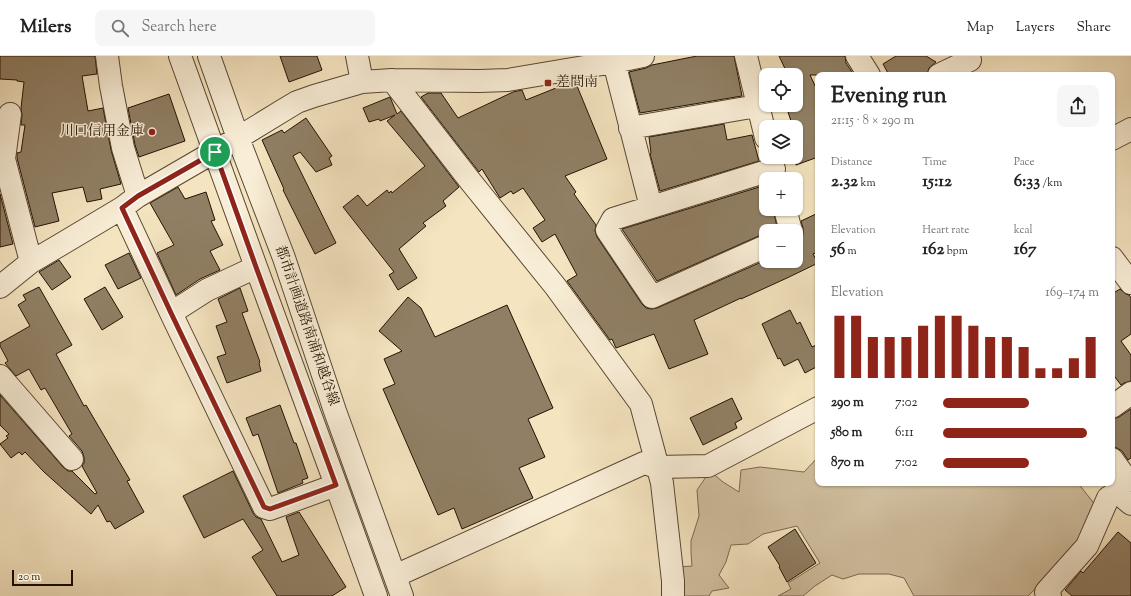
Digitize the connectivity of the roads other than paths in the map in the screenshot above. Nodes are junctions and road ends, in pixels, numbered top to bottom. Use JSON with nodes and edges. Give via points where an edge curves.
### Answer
{"nodes":[{"id":1,"x":108,"y":56,"type":"edge"},
{"id":2,"x":180,"y":56,"type":"edge"},
{"id":3,"x":209,"y":56,"type":"edge"},
{"id":4,"x":356,"y":56,"type":"edge"},
{"id":5,"x":643,"y":56,"type":"edge"},
{"id":6,"x":746,"y":56,"type":"edge"},
{"id":7,"x":857,"y":56,"type":"edge"},
{"id":8,"x":614,"y":62,"type":"junction"},
{"id":9,"x":972,"y":64,"type":"edge"},
{"id":10,"x":867,"y":72,"type":"edge"},
{"id":11,"x":948,"y":72,"type":"edge"},
{"id":12,"x":392,"y":80,"type":"junction"},
{"id":13,"x":362,"y":82,"type":"junction"},
{"id":14,"x":758,"y":106,"type":"junction"},
{"id":15,"x":10,"y":114,"type":"dead end"},
{"id":16,"x":762,"y":120,"type":"edge"},
{"id":17,"x":630,"y":128,"type":"junction"},
{"id":18,"x":1131,"y":128,"type":"edge"},
{"id":19,"x":1115,"y":137,"type":"edge"},
{"id":20,"x":238,"y":138,"type":"junction"},
{"id":21,"x":215,"y":152,"type":"junction"},
{"id":22,"x":774,"y":168,"type":"edge"},
{"id":23,"x":130,"y":202,"type":"junction"},
{"id":24,"x":651,"y":207,"type":"junction"},
{"id":25,"x":759,"y":249,"type":"edge"},
{"id":26,"x":31,"y":262,"type":"junction"},
{"id":27,"x":1115,"y":262,"type":"edge"},
{"id":28,"x":256,"y":267,"type":"junction"},
{"id":29,"x":1131,"y":283,"type":"edge"},
{"id":30,"x":0,"y":287,"type":"edge"},
{"id":31,"x":171,"y":313,"type":"junction"},
{"id":32,"x":0,"y":376,"type":"edge"},
{"id":33,"x":1131,"y":393,"type":"edge"},
{"id":34,"x":1115,"y":405,"type":"edge"},
{"id":35,"x":815,"y":410,"type":"edge"},
{"id":36,"x":72,"y":459,"type":"dead end"},
{"id":37,"x":1115,"y":465,"type":"edge"},
{"id":38,"x":659,"y":475,"type":"junction"},
{"id":39,"x":336,"y":485,"type":"junction"},
{"id":40,"x":1127,"y":489,"type":"edge"},
{"id":41,"x":399,"y":586,"type":"edge"},
{"id":42,"x":1046,"y":595,"type":"edge"},
{"id":43,"x":376,"y":596,"type":"edge"},
{"id":44,"x":673,"y":596,"type":"edge"}],
"edges":[{"from":1,"to":23,"type":"street","via":[[110,86],[124,148]]},
{"from":2,"to":21,"type":"street","name":"都市計画道路南浦和越谷線"},
{"from":3,"to":20,"type":"street","name":"都市計画道路南浦和越谷線"},
{"from":4,"to":13,"type":"street"},
{"from":5,"to":8,"type":"street"},
{"from":6,"to":14,"type":"street"},
{"from":7,"to":10,"type":"street"},
{"from":8,"to":12,"type":"street","via":[[508,80]]},
{"from":8,"to":17,"type":"street"},
{"from":9,"to":11,"type":"street"},
{"from":12,"to":13,"type":"street"},
{"from":12,"to":38,"type":"street","via":[[555,286],[641,404]]},
{"from":13,"to":20,"type":"street","via":[[297,102]]},
{"from":14,"to":16,"type":"street"},
{"from":14,"to":17,"type":"street"},
{"from":15,"to":26,"type":"street","via":[[4,159]]},
{"from":17,"to":24,"type":"street"},
{"from":18,"to":19,"type":"street"},
{"from":20,"to":21,"type":"street"},
{"from":20,"to":41,"type":"street","name":"都市計画道路南浦和越谷線","via":[[284,258],[335,411]]},
{"from":21,"to":23,"type":"street"},
{"from":21,"to":28,"type":"street","name":"都市計画道路南浦和越谷線"},
{"from":22,"to":24,"type":"street"},
{"from":23,"to":26,"type":"street"},
{"from":23,"to":31,"type":"street"},
{"from":24,"to":25,"type":"street","via":[[612,219],[607,230],[652,297]]},
{"from":26,"to":30,"type":"street"},
{"from":27,"to":29,"type":"street"},
{"from":28,"to":31,"type":"street","via":[[208,290]]},
{"from":28,"to":39,"type":"street","name":"都市計画道路南浦和越谷線"},
{"from":31,"to":39,"type":"street","via":[[264,507],[270,509]]},
{"from":32,"to":36,"type":"street"},
{"from":33,"to":34,"type":"street"},
{"from":35,"to":38,"type":"street","via":[[708,466]]},
{"from":37,"to":40,"type":"street"},
{"from":38,"to":41,"type":"street","via":[[644,463]]},
{"from":38,"to":44,"type":"street"},
{"from":39,"to":43,"type":"street","name":"都市計画道路南浦和越谷線"},
{"from":40,"to":42,"type":"street","via":[[1108,498],[1087,546]]}]}
